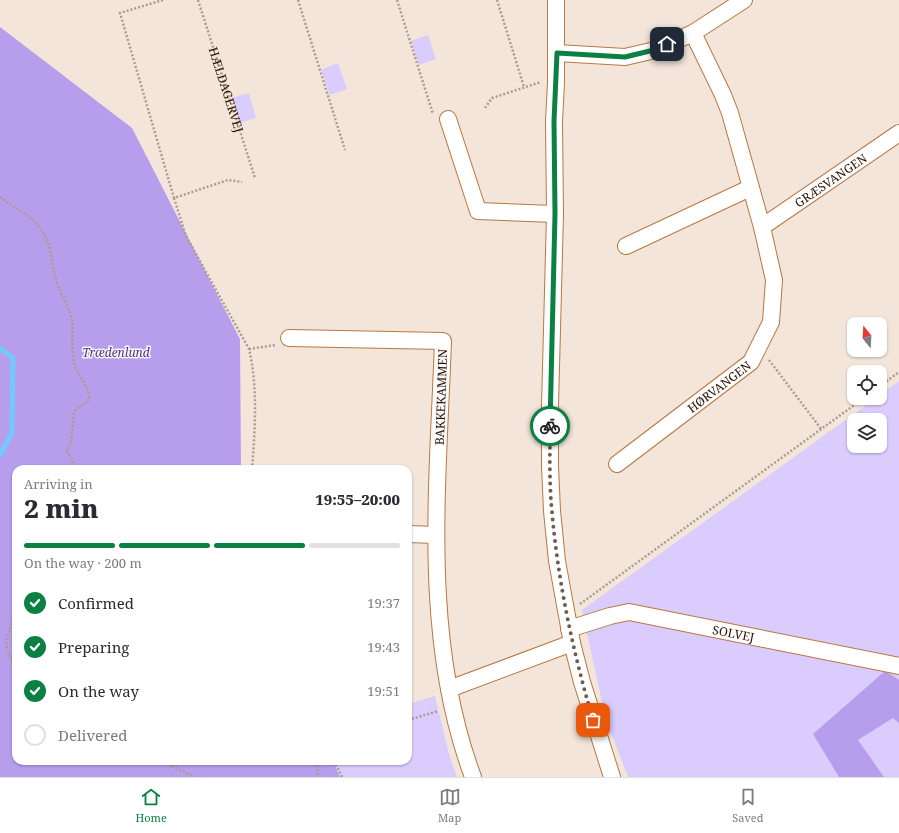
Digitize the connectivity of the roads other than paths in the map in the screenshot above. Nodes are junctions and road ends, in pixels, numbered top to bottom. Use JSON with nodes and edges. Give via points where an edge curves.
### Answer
{"nodes":[{"id":1,"x":556,"y":0,"type":"edge"},
{"id":2,"x":744,"y":0,"type":"edge"},
{"id":3,"x":693,"y":33,"type":"junction"},
{"id":4,"x":557,"y":53,"type":"junction"},
{"id":5,"x":441,"y":117,"type":"road end"},
{"id":6,"x":899,"y":133,"type":"edge"},
{"id":7,"x":750,"y":188,"type":"junction"},
{"id":8,"x":555,"y":214,"type":"junction"},
{"id":9,"x":762,"y":227,"type":"junction"},
{"id":10,"x":626,"y":246,"type":"dead end"},
{"id":11,"x":289,"y":338,"type":"road end"},
{"id":12,"x":618,"y":464,"type":"dead end"},
{"id":13,"x":412,"y":534,"type":"edge"},
{"id":14,"x":436,"y":535,"type":"junction"},
{"id":15,"x":569,"y":629,"type":"junction"},
{"id":16,"x":899,"y":666,"type":"edge"},
{"id":17,"x":449,"y":689,"type":"junction"},
{"id":18,"x":473,"y":777,"type":"edge"},
{"id":19,"x":612,"y":777,"type":"edge"}],
"edges":[{"from":1,"to":4,"type":"street"},
{"from":2,"to":3,"type":"street"},
{"from":3,"to":4,"type":"street","via":[[654,50],[625,57]]},
{"from":3,"to":7,"type":"street","name":"HØRVANGEN","via":[[730,113]]},
{"from":4,"to":8,"type":"street","via":[[554,121]]},
{"from":5,"to":8,"type":"street","via":[[478,211]]},
{"from":6,"to":9,"type":"street","name":"GRÆSVANGEN"},
{"from":7,"to":9,"type":"street","name":"HØRVANGEN"},
{"from":7,"to":10,"type":"street"},
{"from":8,"to":15,"type":"street","via":[[550,473],[556,554]]},
{"from":9,"to":12,"type":"street","name":"HØRVANGEN","via":[[774,280],[772,322],[751,362]]},
{"from":11,"to":14,"type":"street","name":"BAKKEKAMMEN","via":[[443,341]]},
{"from":13,"to":14,"type":"street"},
{"from":14,"to":17,"type":"street","name":"BAKKEKAMMEN","via":[[439,626]]},
{"from":15,"to":16,"type":"street","name":"SOLVEJ","via":[[628,612]]},
{"from":15,"to":17,"type":"street"},
{"from":15,"to":19,"type":"street","via":[[584,689]]},
{"from":17,"to":18,"type":"street","name":"BAKKEKAMMEN","via":[[464,754]]}]}
